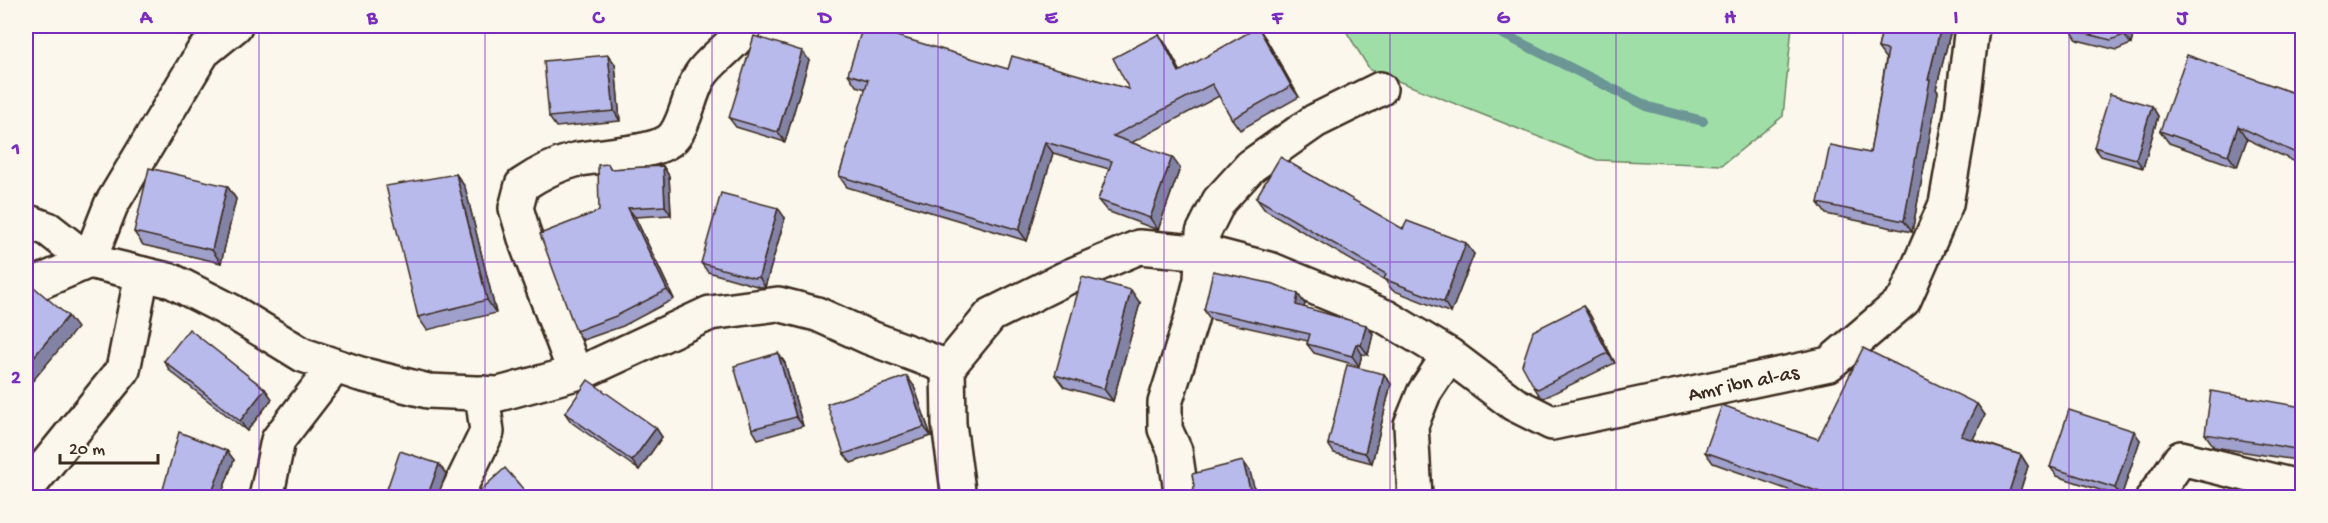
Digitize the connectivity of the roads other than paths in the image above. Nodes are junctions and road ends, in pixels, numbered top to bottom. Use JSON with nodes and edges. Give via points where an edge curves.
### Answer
{"nodes":[{"id":1,"x":235,"y":26,"type":"edge"},
{"id":2,"x":745,"y":26,"type":"edge"},
{"id":3,"x":1972,"y":26,"type":"edge"},
{"id":4,"x":1380,"y":88,"type":"dead end"},
{"id":5,"x":26,"y":221,"type":"edge"},
{"id":6,"x":1202,"y":253,"type":"junction"},
{"id":7,"x":89,"y":261,"type":"junction"},
{"id":8,"x":142,"y":274,"type":"junction"},
{"id":9,"x":26,"y":288,"type":"edge"},
{"id":10,"x":1449,"y":355,"type":"junction"},
{"id":11,"x":335,"y":366,"type":"junction"},
{"id":12,"x":948,"y":367,"type":"junction"},
{"id":13,"x":574,"y":373,"type":"junction"},
{"id":14,"x":482,"y":393,"type":"junction"},
{"id":15,"x":2302,"y":488,"type":"edge"},
{"id":16,"x":26,"y":490,"type":"edge"},
{"id":17,"x":266,"y":498,"type":"edge"},
{"id":18,"x":455,"y":498,"type":"edge"},
{"id":19,"x":959,"y":498,"type":"edge"},
{"id":20,"x":1182,"y":498,"type":"edge"},
{"id":21,"x":1415,"y":498,"type":"edge"},
{"id":22,"x":2152,"y":498,"type":"edge"}],
"edges":[{"from":1,"to":7,"type":"street","via":[[203,52],[111,206]]},
{"from":2,"to":13,"type":"street","via":[[700,75],[675,137],[654,149],[575,160],[522,185],[516,208]]},
{"from":3,"to":10,"type":"street","name":"Amr ibn al-as","via":[[1946,204],[1904,300],[1829,364],[1552,423],[1514,404]]},
{"from":4,"to":6,"type":"street","via":[[1315,120],[1251,166],[1219,201],[1203,233]]},
{"from":5,"to":7,"type":"street","via":[[48,229]]},
{"from":6,"to":10,"type":"street","name":"Amr ibn al-as","via":[[1282,274],[1386,317]]},
{"from":6,"to":12,"type":"street","name":"Amr ibn al-as","via":[[1139,247],[1070,276],[991,315]]},
{"from":6,"to":20,"type":"street","via":[[1201,280],[1165,403],[1165,429],[1175,451]]},
{"from":7,"to":8,"type":"street"},
{"from":7,"to":9,"type":"street"},
{"from":8,"to":11,"type":"street","via":[[172,281],[303,355]]},
{"from":8,"to":16,"type":"street","via":[[123,370]]},
{"from":10,"to":21,"type":"street","via":[[1424,393],[1411,425]]},
{"from":11,"to":14,"type":"street","via":[[428,391]]},
{"from":11,"to":17,"type":"street","via":[[278,440]]},
{"from":12,"to":13,"type":"street","via":[[817,314],[778,304],[710,313]]},
{"from":12,"to":19,"type":"street","via":[[949,424]]},
{"from":13,"to":14,"type":"street","via":[[499,394]]},
{"from":14,"to":18,"type":"street","via":[[487,432]]},
{"from":15,"to":22,"type":"street","via":[[2181,458]]}]}
